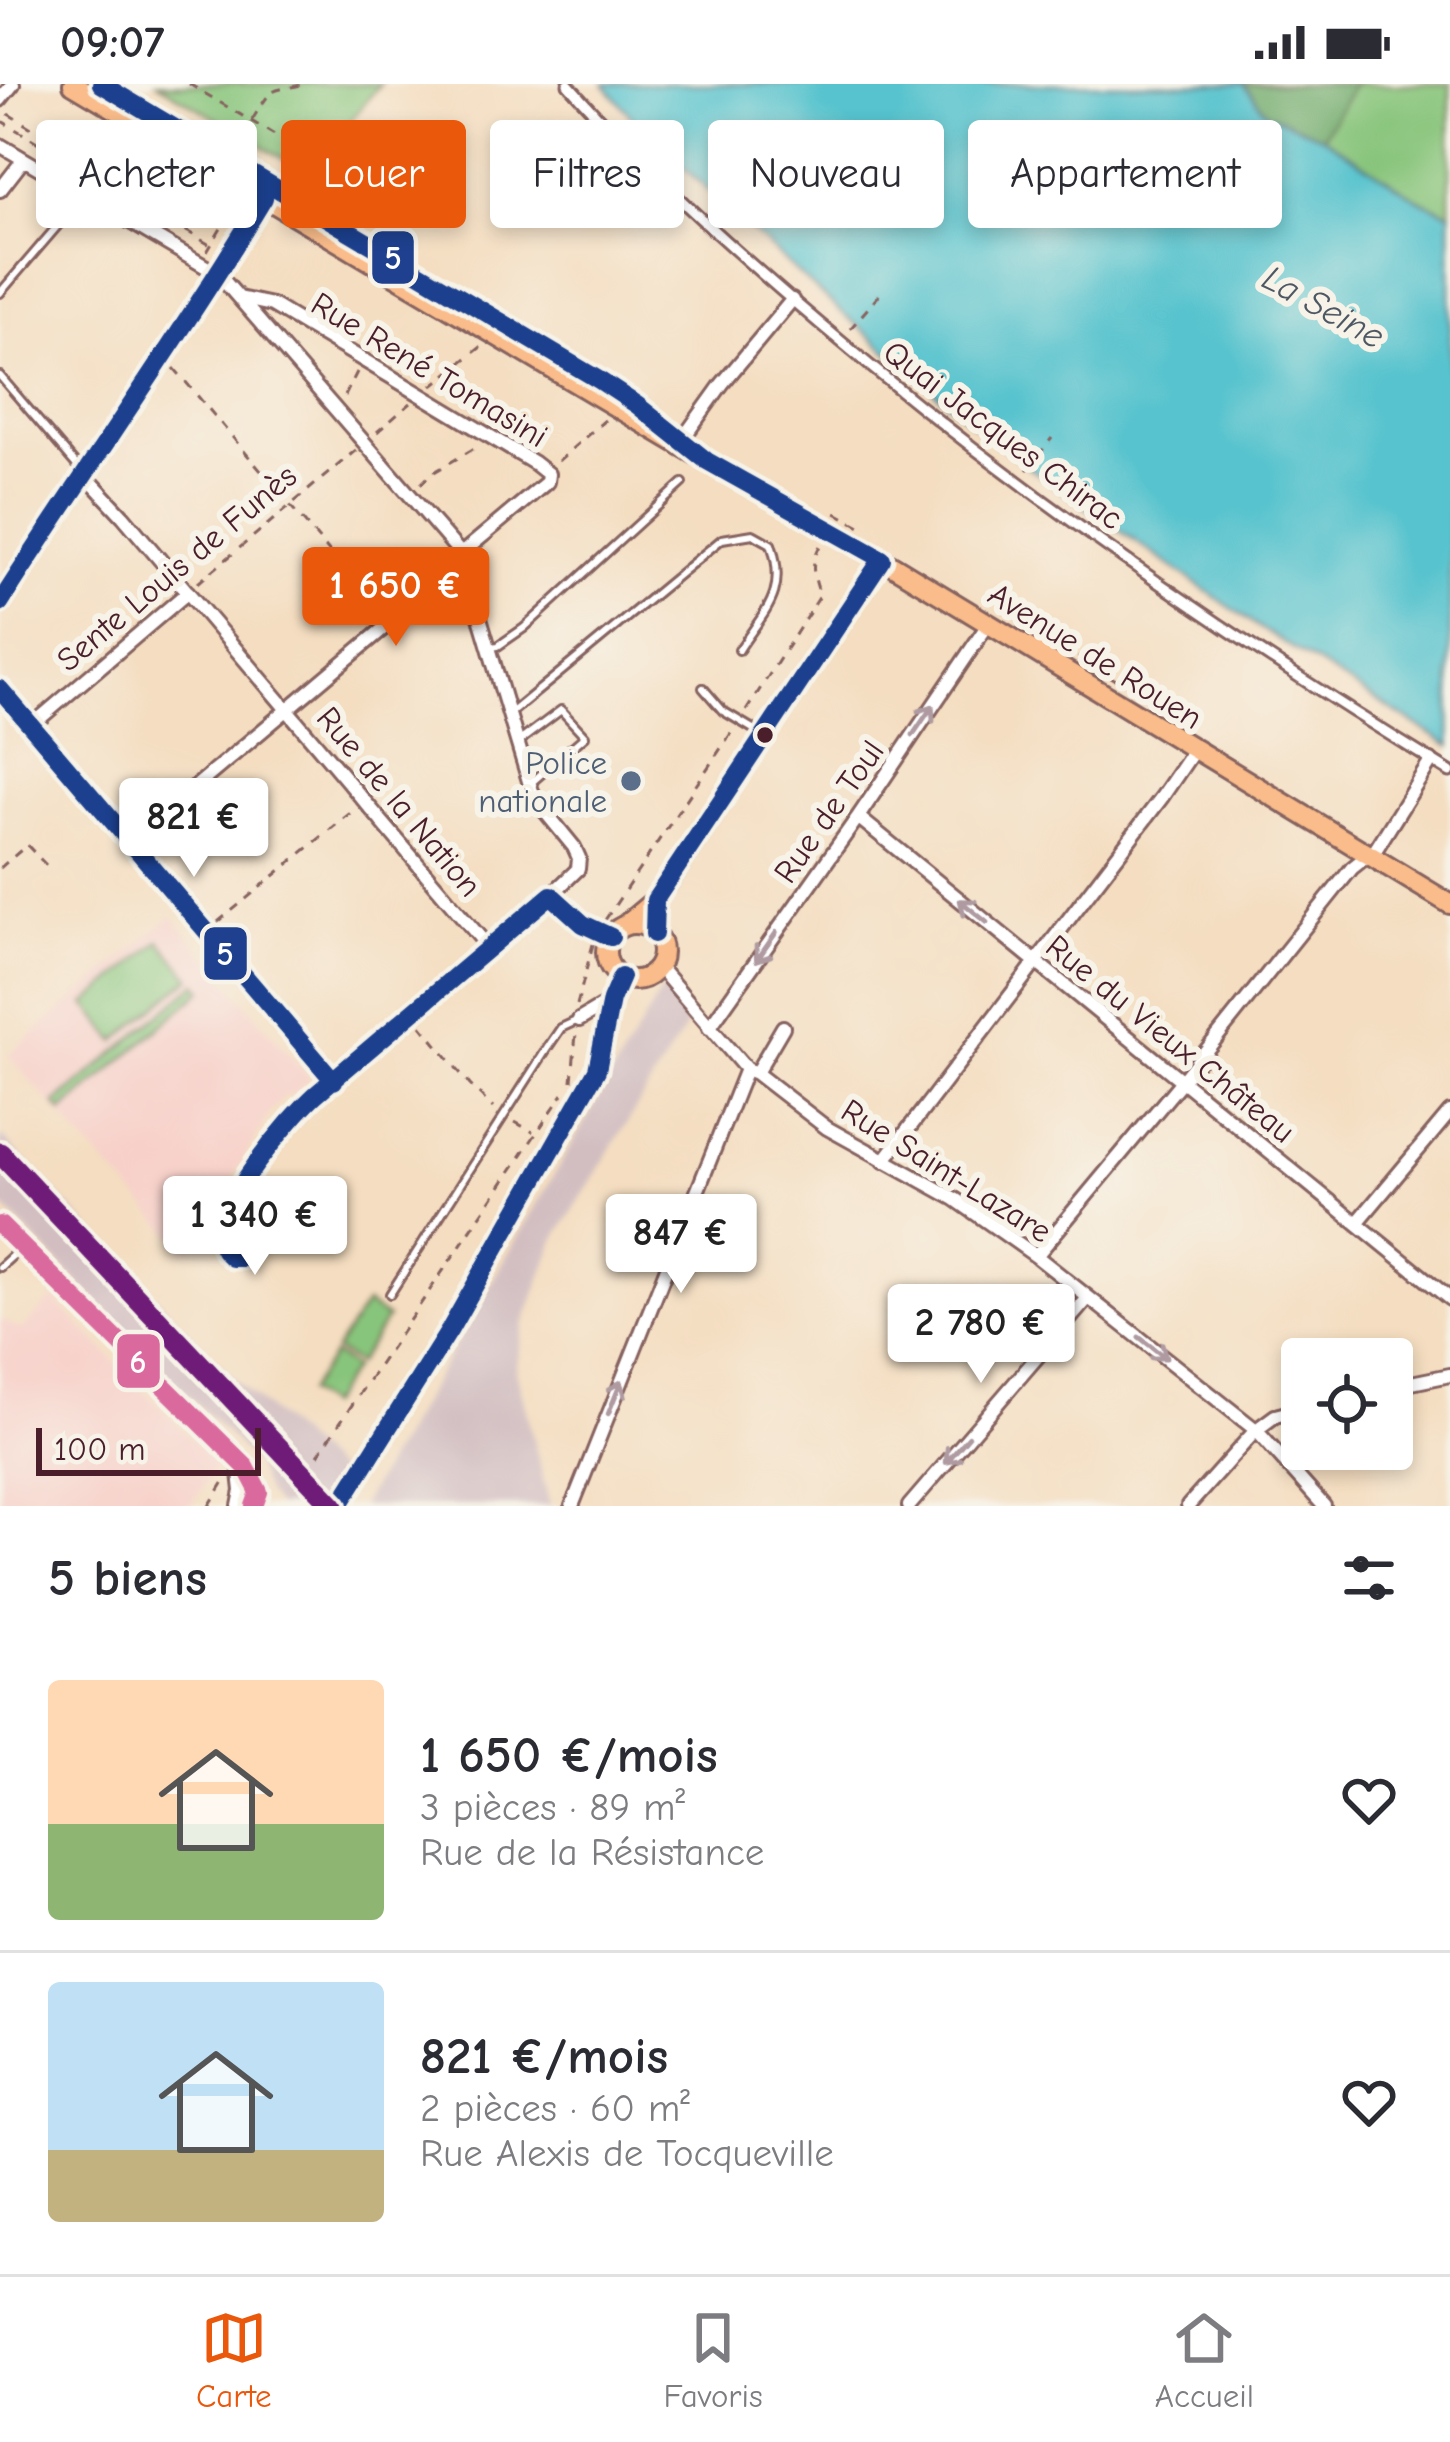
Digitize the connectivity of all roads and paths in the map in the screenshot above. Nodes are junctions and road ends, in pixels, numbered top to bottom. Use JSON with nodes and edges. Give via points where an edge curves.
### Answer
{"nodes":[{"id":1,"x":13,"y":84,"type":"edge"},
{"id":2,"x":73,"y":84,"type":"edge"},
{"id":3,"x":100,"y":84,"type":"edge"},
{"id":4,"x":189,"y":84,"type":"edge"},
{"id":5,"x":267,"y":84,"type":"edge"},
{"id":6,"x":305,"y":84,"type":"edge"},
{"id":7,"x":568,"y":84,"type":"edge"},
{"id":8,"x":276,"y":85,"type":"edge"},
{"id":9,"x":268,"y":95,"type":"junction"},
{"id":10,"x":0,"y":100,"type":"edge"},
{"id":11,"x":0,"y":118,"type":"edge"},
{"id":12,"x":249,"y":120,"type":"edge"},
{"id":13,"x":252,"y":120,"type":"edge"},
{"id":14,"x":36,"y":130,"type":"edge"},
{"id":15,"x":36,"y":140,"type":"edge"},
{"id":16,"x":0,"y":145,"type":"edge"},
{"id":17,"x":23,"y":159,"type":"junction"},
{"id":18,"x":36,"y":166,"type":"edge"},
{"id":19,"x":0,"y":190,"type":"edge"},
{"id":20,"x":267,"y":192,"type":"junction"},
{"id":21,"x":281,"y":195,"type":"edge"},
{"id":22,"x":56,"y":228,"type":"edge"},
{"id":23,"x":141,"y":228,"type":"edge"},
{"id":24,"x":181,"y":228,"type":"edge"},
{"id":25,"x":338,"y":228,"type":"edge"},
{"id":26,"x":210,"y":245,"type":"dead end"},
{"id":27,"x":218,"y":274,"type":"junction"},
{"id":28,"x":0,"y":293,"type":"edge"},
{"id":29,"x":439,"y":294,"type":"junction"},
{"id":30,"x":880,"y":294,"type":"dead end"},
{"id":31,"x":238,"y":298,"type":"junction"},
{"id":32,"x":792,"y":300,"type":"junction"},
{"id":33,"x":851,"y":328,"type":"dead end"},
{"id":34,"x":481,"y":347,"type":"dead end"},
{"id":35,"x":165,"y":354,"type":"junction"},
{"id":36,"x":358,"y":368,"type":"dead end"},
{"id":37,"x":0,"y":376,"type":"edge"},
{"id":38,"x":345,"y":397,"type":"dead end"},
{"id":39,"x":418,"y":398,"type":"junction"},
{"id":40,"x":605,"y":420,"type":"dead end"},
{"id":41,"x":378,"y":432,"type":"dead end"},
{"id":42,"x":1052,"y":438,"type":"dead end"},
{"id":43,"x":681,"y":442,"type":"junction"},
{"id":44,"x":480,"y":445,"type":"dead end"},
{"id":45,"x":356,"y":450,"type":"dead end"},
{"id":46,"x":553,"y":466,"type":"dead end"},
{"id":47,"x":1026,"y":472,"type":"dead end"},
{"id":48,"x":83,"y":473,"type":"junction"},
{"id":49,"x":683,"y":484,"type":"dead end"},
{"id":50,"x":420,"y":485,"type":"dead end"},
{"id":51,"x":291,"y":506,"type":"junction"},
{"id":52,"x":836,"y":533,"type":"junction"},
{"id":53,"x":461,"y":554,"type":"junction"},
{"id":54,"x":882,"y":560,"type":"junction"},
{"id":55,"x":188,"y":592,"type":"junction"},
{"id":56,"x":0,"y":603,"type":"edge"},
{"id":57,"x":390,"y":623,"type":"junction"},
{"id":58,"x":989,"y":623,"type":"junction"},
{"id":59,"x":488,"y":647,"type":"junction"},
{"id":60,"x":739,"y":650,"type":"dead end"},
{"id":61,"x":703,"y":688,"type":"dead end"},
{"id":62,"x":0,"y":689,"type":"edge"},
{"id":63,"x":286,"y":708,"type":"junction"},
{"id":64,"x":508,"y":716,"type":"junction"},
{"id":65,"x":740,"y":721,"type":"junction"},
{"id":66,"x":32,"y":726,"type":"junction"},
{"id":67,"x":766,"y":737,"type":"junction"},
{"id":68,"x":517,"y":743,"type":"junction"},
{"id":69,"x":1194,"y":750,"type":"junction"},
{"id":70,"x":1431,"y":760,"type":"junction"},
{"id":71,"x":1450,"y":772,"type":"edge"},
{"id":72,"x":529,"y":784,"type":"junction"},
{"id":73,"x":365,"y":801,"type":"junction"},
{"id":74,"x":858,"y":817,"type":"junction"},
{"id":75,"x":130,"y":842,"type":"junction"},
{"id":76,"x":1367,"y":854,"type":"junction"},
{"id":77,"x":47,"y":866,"type":"dead end"},
{"id":78,"x":0,"y":868,"type":"edge"},
{"id":79,"x":551,"y":896,"type":"junction"},
{"id":80,"x":656,"y":900,"type":"junction"},
{"id":81,"x":1450,"y":904,"type":"edge"},
{"id":82,"x":214,"y":926,"type":"dead end"},
{"id":83,"x":610,"y":932,"type":"junction"},
{"id":84,"x":655,"y":934,"type":"junction"},
{"id":85,"x":488,"y":947,"type":"junction"},
{"id":86,"x":1036,"y":962,"type":"junction"},
{"id":87,"x":658,"y":966,"type":"junction"},
{"id":88,"x":621,"y":977,"type":"junction"},
{"id":89,"x":609,"y":1002,"type":"junction"},
{"id":90,"x":412,"y":1014,"type":"junction"},
{"id":91,"x":577,"y":1022,"type":"junction"},
{"id":92,"x":784,"y":1027,"type":"dead end"},
{"id":93,"x":710,"y":1028,"type":"junction"},
{"id":94,"x":605,"y":1030,"type":"junction"},
{"id":95,"x":751,"y":1071,"type":"junction"},
{"id":96,"x":334,"y":1081,"type":"junction"},
{"id":97,"x":1181,"y":1082,"type":"junction"},
{"id":98,"x":1450,"y":1112,"type":"edge"},
{"id":99,"x":498,"y":1113,"type":"dead end"},
{"id":100,"x":514,"y":1121,"type":"dead end"},
{"id":101,"x":536,"y":1133,"type":"junction"},
{"id":102,"x":884,"y":1161,"type":"junction"},
{"id":103,"x":226,"y":1221,"type":"dead end"},
{"id":104,"x":1357,"y":1223,"type":"junction"},
{"id":105,"x":0,"y":1225,"type":"edge"},
{"id":106,"x":22,"y":1247,"type":"junction"},
{"id":107,"x":1036,"y":1256,"type":"junction"},
{"id":108,"x":0,"y":1267,"type":"edge"},
{"id":109,"x":391,"y":1294,"type":"dead end"},
{"id":110,"x":1088,"y":1298,"type":"junction"},
{"id":111,"x":1450,"y":1299,"type":"edge"},
{"id":112,"x":1450,"y":1375,"type":"edge"},
{"id":113,"x":1413,"y":1383,"type":"edge"},
{"id":114,"x":1281,"y":1414,"type":"edge"},
{"id":115,"x":1256,"y":1430,"type":"junction"},
{"id":116,"x":318,"y":1455,"type":"dead end"},
{"id":117,"x":238,"y":1462,"type":"junction"},
{"id":118,"x":256,"y":1499,"type":"edge"},
{"id":119,"x":208,"y":1506,"type":"edge"},
{"id":120,"x":239,"y":1506,"type":"edge"},
{"id":121,"x":339,"y":1506,"type":"edge"},
{"id":122,"x":572,"y":1506,"type":"edge"},
{"id":123,"x":910,"y":1506,"type":"edge"},
{"id":124,"x":1188,"y":1506,"type":"edge"},
{"id":125,"x":1324,"y":1506,"type":"edge"}],
"edges":[{"from":1,"to":10,"type":"street"},
{"from":2,"to":20,"type":"main road","name":"Avenue de Rouen"},
{"from":3,"to":20,"type":"main road","name":"Avenue de Rouen"},
{"from":4,"to":12,"type":"path"},
{"from":5,"to":9,"type":"path"},
{"from":6,"to":8,"type":"path"},
{"from":7,"to":32,"type":"street","name":"Quai Jacques Chirac","via":[[615,138]]},
{"from":8,"to":9,"type":"path"},
{"from":9,"to":13,"type":"path"},
{"from":11,"to":14,"type":"path","via":[[3,111]]},
{"from":11,"to":15,"type":"path"},
{"from":16,"to":17,"type":"street"},
{"from":17,"to":18,"type":"street"},
{"from":17,"to":19,"type":"street"},
{"from":20,"to":21,"type":"main road","name":"Avenue de Rouen"},
{"from":20,"to":27,"type":"street"},
{"from":20,"to":29,"type":"main road","name":"Avenue de Rouen"},
{"from":22,"to":28,"type":"lane"},
{"from":23,"to":27,"type":"street"},
{"from":24,"to":26,"type":"path"},
{"from":25,"to":29,"type":"main road","name":"Avenue de Rouen"},
{"from":27,"to":31,"type":"street"},
{"from":27,"to":35,"type":"street"},
{"from":29,"to":43,"type":"main road","name":"Avenue de Rouen"},
{"from":30,"to":33,"type":"path"},
{"from":31,"to":39,"type":"street","name":"Rue René Tomasini","via":[[272,305]]},
{"from":31,"to":53,"type":"street"},
{"from":32,"to":43,"type":"street"},
{"from":32,"to":70,"type":"street","name":"Quai Jacques Chirac","via":[[1075,523]]},
{"from":34,"to":39,"type":"path"},
{"from":35,"to":48,"type":"street"},
{"from":35,"to":51,"type":"path"},
{"from":36,"to":38,"type":"path"},
{"from":37,"to":48,"type":"lane"},
{"from":39,"to":41,"type":"path"},
{"from":39,"to":53,"type":"street","name":"Rue René Tomasini","via":[[548,475]]},
{"from":40,"to":46,"type":"path"},
{"from":42,"to":47,"type":"path"},
{"from":43,"to":52,"type":"main road","name":"Avenue de Rouen"},
{"from":44,"to":50,"type":"path"},
{"from":45,"to":51,"type":"path","name":"Sente Louis de Funès"},
{"from":48,"to":55,"type":"street","name":"Rue de la Nation"},
{"from":48,"to":56,"type":"street"},
{"from":49,"to":59,"type":"lane","via":[[524,628]]},
{"from":51,"to":55,"type":"path","name":"Sente Louis de Funès"},
{"from":51,"to":57,"type":"path"},
{"from":52,"to":54,"type":"main road","name":"Avenue de Rouen"},
{"from":52,"to":65,"type":"path","via":[[813,558],[820,596]]},
{"from":53,"to":57,"type":"street"},
{"from":53,"to":59,"type":"street"},
{"from":54,"to":58,"type":"main road","name":"Avenue de Rouen"},
{"from":54,"to":67,"type":"main road"},
{"from":55,"to":63,"type":"street","name":"Rue de la Nation"},
{"from":55,"to":66,"type":"street","name":"Sente Louis de Funès"},
{"from":57,"to":63,"type":"street"},
{"from":58,"to":69,"type":"main road","name":"Avenue de Rouen"},
{"from":74,"to":58,"type":"street","name":"Rue de Toul","one_way":true},
{"from":59,"to":64,"type":"street"},
{"from":60,"to":64,"type":"lane","via":[[776,592],[771,544],[752,534],[722,539]]},
{"from":61,"to":65,"type":"lane"},
{"from":62,"to":66,"type":"street"},
{"from":63,"to":73,"type":"street","name":"Rue de la Nation"},
{"from":63,"to":75,"type":"street"},
{"from":64,"to":68,"type":"street"},
{"from":65,"to":67,"type":"lane"},
{"from":65,"to":83,"type":"path"},
{"from":66,"to":75,"type":"street"},
{"from":67,"to":80,"type":"main road"},
{"from":68,"to":72,"type":"street"},
{"from":68,"to":72,"type":"lane","via":[[561,710],[585,736]]},
{"from":69,"to":76,"type":"main road","name":"Avenue de Rouen"},
{"from":69,"to":86,"type":"street"},
{"from":70,"to":71,"type":"street","name":"Quai Jacques Chirac"},
{"from":70,"to":76,"type":"street"},
{"from":72,"to":79,"type":"street","via":[[578,857],[578,869]]},
{"from":73,"to":82,"type":"path"},
{"from":73,"to":85,"type":"street","name":"Rue de la Nation"},
{"from":86,"to":74,"type":"street","name":"Rue du Vieux Château","one_way":true},
{"from":74,"to":93,"type":"street","name":"Rue de Toul","one_way":true},
{"from":75,"to":96,"type":"street"},
{"from":76,"to":81,"type":"main road","name":"Avenue de Rouen"},
{"from":76,"to":97,"type":"street"},
{"from":77,"to":78,"type":"path","via":[[27,844]]},
{"from":79,"to":83,"type":"street","via":[[583,924]]},
{"from":79,"to":85,"type":"street"},
{"from":80,"to":83,"type":"main road"},
{"from":80,"to":84,"type":"main road"},
{"from":83,"to":84,"type":"main road","via":[[641,926]]},
{"from":83,"to":88,"type":"main road","via":[[608,963]]},
{"from":83,"to":91,"type":"path","via":[[577,999]]},
{"from":84,"to":87,"type":"main road"},
{"from":85,"to":90,"type":"street"},
{"from":86,"to":97,"type":"street","name":"Rue du Vieux Château"},
{"from":86,"to":102,"type":"street"},
{"from":87,"to":88,"type":"main road","via":[[639,980]]},
{"from":87,"to":93,"type":"street","name":"Rue Saint-Lazare"},
{"from":88,"to":89,"type":"main road"},
{"from":89,"to":91,"type":"street"},
{"from":89,"to":94,"type":"main road"},
{"from":90,"to":96,"type":"street"},
{"from":90,"to":99,"type":"path"},
{"from":91,"to":94,"type":"street"},
{"from":91,"to":101,"type":"path","via":[[572,1081]]},
{"from":91,"to":109,"type":"lane","via":[[548,1047]]},
{"from":92,"to":95,"type":"street"},
{"from":93,"to":95,"type":"street","name":"Rue Saint-Lazare"},
{"from":94,"to":121,"type":"main road","via":[[597,1070]]},
{"from":95,"to":102,"type":"street","name":"Rue Saint-Lazare"},
{"from":122,"to":95,"type":"street","one_way":true},
{"from":96,"to":103,"type":"street","via":[[271,1142]]},
{"from":97,"to":104,"type":"street","name":"Rue du Vieux Château"},
{"from":97,"to":107,"type":"street"},
{"from":98,"to":104,"type":"street"},
{"from":100,"to":101,"type":"path"},
{"from":101,"to":116,"type":"path"},
{"from":102,"to":107,"type":"street","name":"Rue Saint-Lazare"},
{"from":104,"to":111,"type":"street","name":"Rue du Vieux Château"},
{"from":105,"to":106,"type":"street"},
{"from":106,"to":108,"type":"lane"},
{"from":106,"to":117,"type":"street"},
{"from":107,"to":110,"type":"street","name":"Rue Saint-Lazare"},
{"from":110,"to":115,"type":"street","name":"Rue Saint-Lazare","one_way":true},
{"from":110,"to":123,"type":"street","one_way":true},
{"from":112,"to":113,"type":"street"},
{"from":114,"to":115,"type":"street"},
{"from":115,"to":124,"type":"street"},
{"from":115,"to":125,"type":"street","name":"Rue Saint-Lazare"},
{"from":117,"to":118,"type":"street"},
{"from":117,"to":119,"type":"path"},
{"from":117,"to":120,"type":"street"}]}
